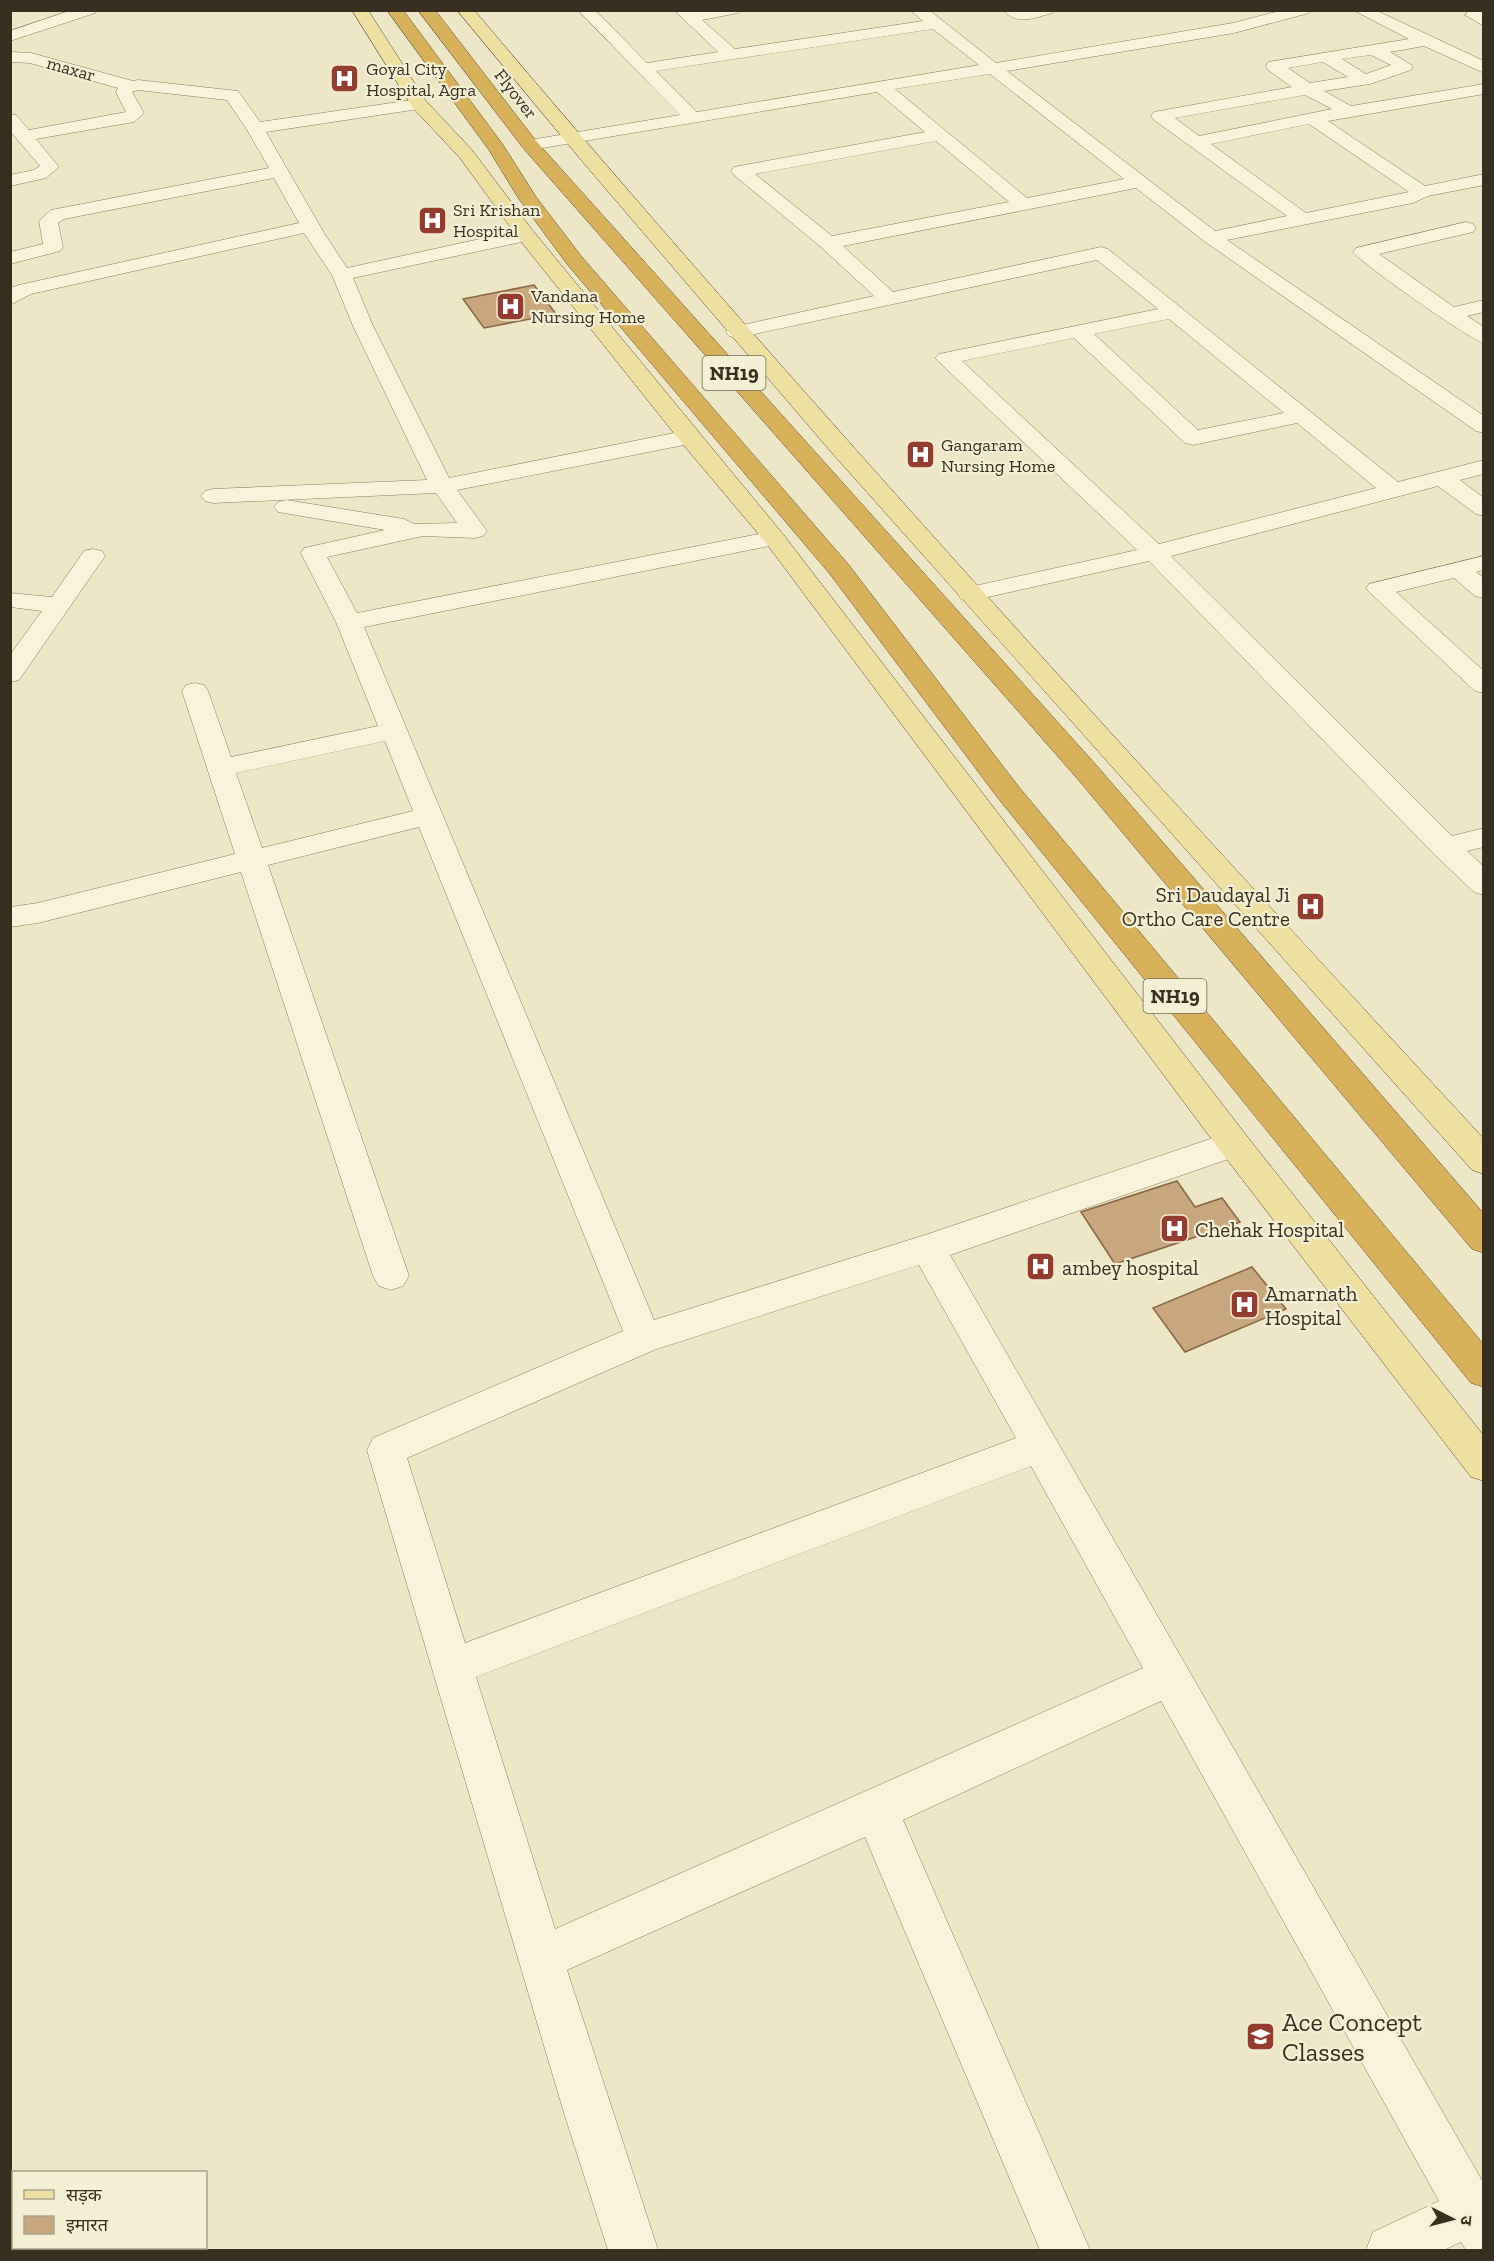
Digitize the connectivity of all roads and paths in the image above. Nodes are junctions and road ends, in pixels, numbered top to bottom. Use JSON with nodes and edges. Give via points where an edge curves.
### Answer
{"nodes":[{"id":1,"x":360,"y":10,"type":"edge"},
{"id":2,"x":395,"y":10,"type":"edge"},
{"id":3,"x":426,"y":10,"type":"edge"},
{"id":4,"x":465,"y":10,"type":"edge"},
{"id":5,"x":586,"y":10,"type":"edge"},
{"id":6,"x":732,"y":10,"type":"edge"},
{"id":7,"x":918,"y":10,"type":"edge"},
{"id":8,"x":1011,"y":10,"type":"edge"},
{"id":9,"x":1046,"y":10,"type":"edge"},
{"id":10,"x":1303,"y":10,"type":"edge"},
{"id":11,"x":1361,"y":10,"type":"edge"},
{"id":12,"x":1482,"y":10,"type":"edge"},
{"id":13,"x":88,"y":11,"type":"edge"},
{"id":14,"x":686,"y":14,"type":"edge"},
{"id":15,"x":1214,"y":16,"type":"dead end"},
{"id":16,"x":1484,"y":21,"type":"edge"},
{"id":17,"x":937,"y":24,"type":"junction"},
{"id":18,"x":1234,"y":28,"type":"junction"},
{"id":19,"x":10,"y":36,"type":"edge"},
{"id":20,"x":1425,"y":41,"type":"junction"},
{"id":21,"x":1373,"y":49,"type":"junction"},
{"id":22,"x":15,"y":55,"type":"edge"},
{"id":23,"x":731,"y":55,"type":"junction"},
{"id":24,"x":1326,"y":57,"type":"junction"},
{"id":25,"x":644,"y":68,"type":"junction"},
{"id":26,"x":993,"y":68,"type":"junction"},
{"id":27,"x":1484,"y":68,"type":"edge"},
{"id":28,"x":1364,"y":80,"type":"junction"},
{"id":29,"x":131,"y":86,"type":"junction"},
{"id":30,"x":880,"y":86,"type":"junction"},
{"id":31,"x":1307,"y":89,"type":"junction"},
{"id":32,"x":1484,"y":89,"type":"edge"},
{"id":33,"x":419,"y":104,"type":"junction"},
{"id":34,"x":1349,"y":112,"type":"junction"},
{"id":35,"x":1312,"y":118,"type":"junction"},
{"id":36,"x":10,"y":119,"type":"edge"},
{"id":37,"x":694,"y":119,"type":"junction"},
{"id":38,"x":255,"y":128,"type":"junction"},
{"id":39,"x":939,"y":135,"type":"junction"},
{"id":40,"x":26,"y":136,"type":"junction"},
{"id":41,"x":571,"y":139,"type":"junction"},
{"id":42,"x":1196,"y":142,"type":"junction"},
{"id":43,"x":530,"y":145,"type":"junction"},
{"id":44,"x":497,"y":149,"type":"junction"},
{"id":45,"x":466,"y":154,"type":"junction"},
{"id":46,"x":50,"y":167,"type":"junction"},
{"id":47,"x":279,"y":172,"type":"junction"},
{"id":48,"x":1484,"y":179,"type":"edge"},
{"id":49,"x":10,"y":181,"type":"edge"},
{"id":50,"x":1136,"y":182,"type":"junction"},
{"id":51,"x":1426,"y":202,"type":"junction"},
{"id":52,"x":1023,"y":204,"type":"junction"},
{"id":53,"x":75,"y":211,"type":"junction"},
{"id":54,"x":1303,"y":219,"type":"junction"},
{"id":55,"x":310,"y":226,"type":"junction"},
{"id":56,"x":1466,"y":228,"type":"junction"},
{"id":57,"x":526,"y":235,"type":"junction"},
{"id":58,"x":1211,"y":237,"type":"junction"},
{"id":59,"x":1484,"y":240,"type":"edge"},
{"id":60,"x":828,"y":243,"type":"junction"},
{"id":61,"x":10,"y":258,"type":"edge"},
{"id":62,"x":342,"y":275,"type":"junction"},
{"id":63,"x":888,"y":298,"type":"junction"},
{"id":64,"x":10,"y":299,"type":"edge"},
{"id":65,"x":1484,"y":306,"type":"edge"},
{"id":66,"x":1173,"y":312,"type":"junction"},
{"id":67,"x":1450,"y":314,"type":"junction"},
{"id":68,"x":1078,"y":331,"type":"junction"},
{"id":69,"x":736,"y":332,"type":"junction"},
{"id":70,"x":1484,"y":337,"type":"edge"},
{"id":71,"x":1301,"y":416,"type":"junction"},
{"id":72,"x":1484,"y":426,"type":"edge"},
{"id":73,"x":689,"y":436,"type":"junction"},
{"id":74,"x":1484,"y":467,"type":"edge"},
{"id":75,"x":1442,"y":478,"type":"junction"},
{"id":76,"x":442,"y":486,"type":"junction"},
{"id":77,"x":1394,"y":491,"type":"junction"},
{"id":78,"x":1484,"y":509,"type":"edge"},
{"id":79,"x":423,"y":529,"type":"junction"},
{"id":80,"x":774,"y":538,"type":"junction"},
{"id":81,"x":1154,"y":553,"type":"junction"},
{"id":82,"x":93,"y":556,"type":"dead end"},
{"id":83,"x":1484,"y":563,"type":"edge"},
{"id":84,"x":1458,"y":569,"type":"junction"},
{"id":85,"x":1484,"y":591,"type":"edge"},
{"id":86,"x":970,"y":594,"type":"junction"},
{"id":87,"x":10,"y":600,"type":"edge"},
{"id":88,"x":59,"y":605,"type":"junction"},
{"id":89,"x":349,"y":622,"type":"junction"},
{"id":90,"x":1478,"y":672,"type":"edge"},
{"id":91,"x":10,"y":674,"type":"edge"},
{"id":92,"x":195,"y":691,"type":"dead end"},
{"id":93,"x":394,"y":731,"type":"junction"},
{"id":94,"x":220,"y":768,"type":"junction"},
{"id":95,"x":429,"y":816,"type":"junction"},
{"id":96,"x":1484,"y":837,"type":"edge"},
{"id":97,"x":1445,"y":849,"type":"junction"},
{"id":98,"x":252,"y":860,"type":"junction"},
{"id":99,"x":1484,"y":885,"type":"edge"},
{"id":100,"x":10,"y":917,"type":"edge"},
{"id":101,"x":1234,"y":1144,"type":"junction"},
{"id":102,"x":1484,"y":1161,"type":"edge"},
{"id":103,"x":1484,"y":1239,"type":"edge"},
{"id":104,"x":928,"y":1248,"type":"junction"},
{"id":105,"x":391,"y":1276,"type":"dead end"},
{"id":106,"x":644,"y":1338,"type":"junction"},
{"id":107,"x":1484,"y":1372,"type":"edge"},
{"id":108,"x":1040,"y":1446,"type":"junction"},
{"id":109,"x":1484,"y":1465,"type":"edge"},
{"id":110,"x":452,"y":1667,"type":"junction"},
{"id":111,"x":1170,"y":1676,"type":"junction"},
{"id":112,"x":876,"y":1810,"type":"junction"},
{"id":113,"x":541,"y":1958,"type":"junction"},
{"id":114,"x":1477,"y":2222,"type":"edge"},
{"id":115,"x":633,"y":2250,"type":"edge"},
{"id":116,"x":1065,"y":2250,"type":"edge"},
{"id":117,"x":1391,"y":2250,"type":"edge"}],
"edges":[{"from":1,"to":33,"type":"main road"},
{"from":2,"to":44,"type":"highway","number":"NH19"},
{"from":3,"to":43,"type":"highway","name":"Flyover","number":"NH19"},
{"from":4,"to":41,"type":"main road"},
{"from":5,"to":25,"type":"street"},
{"from":6,"to":14,"type":"street"},
{"from":7,"to":17,"type":"street"},
{"from":8,"to":9,"type":"street","via":[[1019,16]]},
{"from":10,"to":18,"type":"street"},
{"from":11,"to":20,"type":"street"},
{"from":12,"to":16,"type":"street","via":[[1473,15]]},
{"from":13,"to":19,"type":"street"},
{"from":14,"to":23,"type":"street"},
{"from":15,"to":18,"type":"street"},
{"from":17,"to":23,"type":"street"},
{"from":17,"to":26,"type":"street"},
{"from":18,"to":26,"type":"street"},
{"from":20,"to":21,"type":"street"},
{"from":20,"to":27,"type":"street"},
{"from":21,"to":24,"type":"street"},
{"from":21,"to":28,"type":"street","via":[[1405,66]]},
{"from":22,"to":29,"type":"street","name":"maxar"},
{"from":23,"to":25,"type":"street"},
{"from":24,"to":28,"type":"street"},
{"from":24,"to":31,"type":"street","via":[[1274,66]]},
{"from":25,"to":37,"type":"street"},
{"from":26,"to":30,"type":"street"},
{"from":26,"to":50,"type":"street"},
{"from":28,"to":31,"type":"street"},
{"from":29,"to":38,"type":"street","name":"maxar","via":[[232,95]]},
{"from":29,"to":40,"type":"street","via":[[124,92],[135,113],[128,118]]},
{"from":30,"to":37,"type":"street"},
{"from":30,"to":39,"type":"street"},
{"from":31,"to":34,"type":"street"},
{"from":31,"to":42,"type":"street","via":[[1160,116]]},
{"from":32,"to":34,"type":"street"},
{"from":33,"to":38,"type":"street"},
{"from":33,"to":45,"type":"main road"},
{"from":34,"to":35,"type":"street"},
{"from":35,"to":42,"type":"street"},
{"from":35,"to":51,"type":"street"},
{"from":36,"to":40,"type":"street"},
{"from":37,"to":41,"type":"street"},
{"from":38,"to":47,"type":"street"},
{"from":39,"to":52,"type":"street"},
{"from":39,"to":60,"type":"street","via":[[740,171]]},
{"from":40,"to":46,"type":"street"},
{"from":41,"to":43,"type":"street"},
{"from":41,"to":69,"type":"main road"},
{"from":42,"to":54,"type":"street"},
{"from":43,"to":103,"type":"highway","number":"NH19","via":[[1086,771]]},
{"from":44,"to":45,"type":"highway"},
{"from":44,"to":107,"type":"highway","number":"NH19","via":[[573,260],[838,569],[1008,792]]},
{"from":45,"to":57,"type":"main road"},
{"from":46,"to":49,"type":"street","via":[[40,174]]},
{"from":46,"to":53,"type":"street"},
{"from":47,"to":53,"type":"street"},
{"from":47,"to":55,"type":"street"},
{"from":48,"to":51,"type":"street"},
{"from":50,"to":52,"type":"street"},
{"from":50,"to":58,"type":"street"},
{"from":51,"to":54,"type":"street"},
{"from":51,"to":56,"type":"street"},
{"from":52,"to":60,"type":"street"},
{"from":53,"to":61,"type":"street","via":[[58,214],[48,221],[54,245],[51,249]]},
{"from":54,"to":58,"type":"street"},
{"from":55,"to":62,"type":"street"},
{"from":55,"to":64,"type":"street","via":[[26,289]]},
{"from":56,"to":59,"type":"street"},
{"from":56,"to":67,"type":"street","via":[[1363,252]]},
{"from":57,"to":62,"type":"street"},
{"from":57,"to":73,"type":"main road"},
{"from":58,"to":72,"type":"street"},
{"from":60,"to":63,"type":"street"},
{"from":62,"to":76,"type":"street"},
{"from":63,"to":66,"type":"street","via":[[1101,254]]},
{"from":63,"to":69,"type":"street"},
{"from":65,"to":67,"type":"street"},
{"from":66,"to":68,"type":"street"},
{"from":66,"to":71,"type":"street"},
{"from":67,"to":70,"type":"street"},
{"from":68,"to":71,"type":"street","via":[[1192,438]]},
{"from":68,"to":81,"type":"street","via":[[946,358]]},
{"from":69,"to":86,"type":"main road"},
{"from":71,"to":77,"type":"street"},
{"from":73,"to":76,"type":"street"},
{"from":73,"to":80,"type":"main road"},
{"from":74,"to":75,"type":"street"},
{"from":75,"to":77,"type":"street"},
{"from":75,"to":78,"type":"street"},
{"from":76,"to":79,"type":"street","via":[[475,531]]},
{"from":76,"to":79,"type":"street","via":[[213,496]]},
{"from":77,"to":81,"type":"street"},
{"from":79,"to":89,"type":"street","via":[[313,553]]},
{"from":80,"to":89,"type":"street"},
{"from":80,"to":101,"type":"main road"},
{"from":81,"to":86,"type":"street"},
{"from":81,"to":97,"type":"street"},
{"from":82,"to":88,"type":"street"},
{"from":83,"to":84,"type":"street"},
{"from":84,"to":85,"type":"street"},
{"from":84,"to":90,"type":"street","via":[[1378,589]]},
{"from":86,"to":102,"type":"main road"},
{"from":87,"to":88,"type":"street"},
{"from":88,"to":91,"type":"street"},
{"from":89,"to":93,"type":"street"},
{"from":92,"to":94,"type":"street"},
{"from":93,"to":94,"type":"street"},
{"from":93,"to":95,"type":"street"},
{"from":94,"to":98,"type":"street"},
{"from":95,"to":98,"type":"street"},
{"from":95,"to":106,"type":"street"},
{"from":96,"to":97,"type":"street"},
{"from":97,"to":99,"type":"street"},
{"from":98,"to":100,"type":"street"},
{"from":98,"to":105,"type":"street"},
{"from":101,"to":104,"type":"street"},
{"from":101,"to":109,"type":"main road"},
{"from":104,"to":106,"type":"street"},
{"from":104,"to":108,"type":"street"},
{"from":106,"to":110,"type":"street","via":[[386,1450]]},
{"from":108,"to":110,"type":"street"},
{"from":108,"to":111,"type":"street"},
{"from":110,"to":113,"type":"street"},
{"from":111,"to":112,"type":"street"},
{"from":111,"to":114,"type":"street"},
{"from":112,"to":113,"type":"street"},
{"from":112,"to":116,"type":"street"},
{"from":113,"to":115,"type":"street"},
{"from":114,"to":117,"type":"street"}]}
